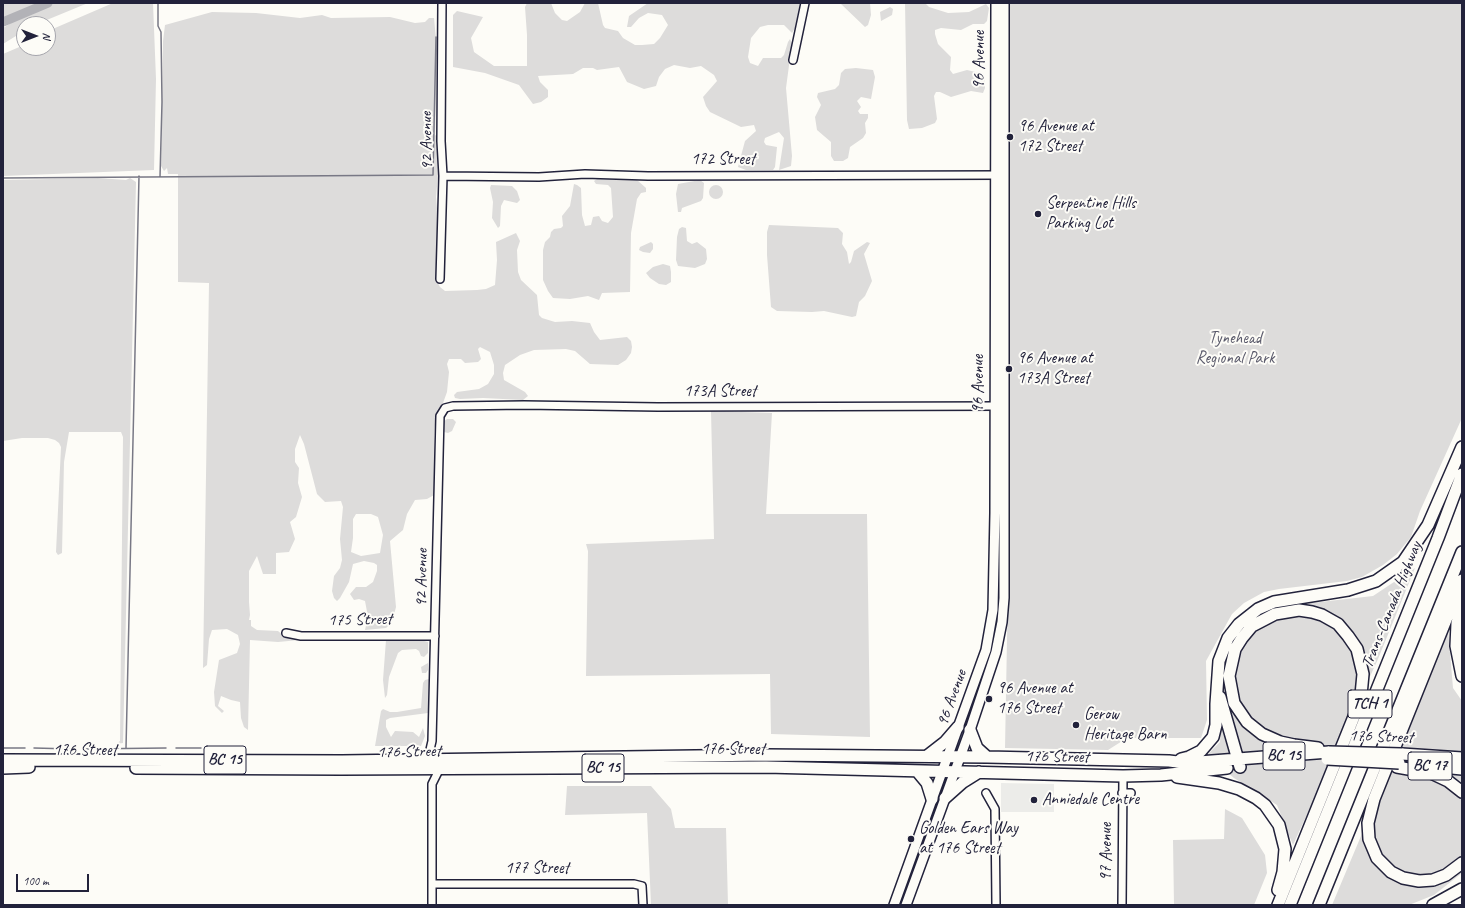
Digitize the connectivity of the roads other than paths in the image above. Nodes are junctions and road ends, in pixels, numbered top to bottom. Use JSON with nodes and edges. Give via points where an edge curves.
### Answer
{"nodes":[{"id":1,"x":442,"y":3,"type":"edge"},
{"id":2,"x":805,"y":3,"type":"edge"},
{"id":3,"x":996,"y":3,"type":"edge"},
{"id":4,"x":1004,"y":3,"type":"edge"},
{"id":5,"x":793,"y":60,"type":"dead end"},
{"id":6,"x":1000,"y":175,"type":"junction"},
{"id":7,"x":443,"y":176,"type":"junction"},
{"id":8,"x":440,"y":279,"type":"dead end"},
{"id":9,"x":1000,"y":406,"type":"junction"},
{"id":10,"x":440,"y":416,"type":"joint"},
{"id":11,"x":1462,"y":447,"type":"edge"},
{"id":12,"x":1462,"y":474,"type":"edge"},
{"id":13,"x":1462,"y":552,"type":"edge"},
{"id":14,"x":1462,"y":580,"type":"edge"},
{"id":15,"x":1462,"y":602,"type":"edge"},
{"id":16,"x":286,"y":633,"type":"dead end"},
{"id":17,"x":435,"y":636,"type":"junction"},
{"id":18,"x":1218,"y":676,"type":"junction"},
{"id":19,"x":1462,"y":676,"type":"edge"},
{"id":20,"x":958,"y":727,"type":"junction"},
{"id":21,"x":970,"y":730,"type":"junction"},
{"id":22,"x":432,"y":741,"type":"junction"},
{"id":23,"x":1329,"y":754,"type":"junction"},
{"id":24,"x":927,"y":756,"type":"junction"},
{"id":25,"x":948,"y":757,"type":"junction"},
{"id":26,"x":960,"y":757,"type":"junction"},
{"id":27,"x":987,"y":757,"type":"junction"},
{"id":28,"x":1462,"y":758,"type":"edge"},
{"id":29,"x":3,"y":760,"type":"edge"},
{"id":30,"x":1402,"y":760,"type":"junction"},
{"id":31,"x":1169,"y":761,"type":"junction"},
{"id":32,"x":423,"y":764,"type":"junction"},
{"id":33,"x":443,"y":764,"type":"junction"},
{"id":34,"x":1239,"y":764,"type":"junction"},
{"id":35,"x":1462,"y":764,"type":"edge"},
{"id":36,"x":3,"y":768,"type":"edge"},
{"id":37,"x":1462,"y":769,"type":"edge"},
{"id":38,"x":917,"y":771,"type":"junction"},
{"id":39,"x":943,"y":772,"type":"junction"},
{"id":40,"x":954,"y":772,"type":"junction"},
{"id":41,"x":979,"y":772,"type":"junction"},
{"id":42,"x":1161,"y":775,"type":"junction"},
{"id":43,"x":1123,"y":776,"type":"junction"},
{"id":44,"x":432,"y":784,"type":"junction"},
{"id":45,"x":1462,"y":792,"type":"edge"},
{"id":46,"x":986,"y":793,"type":"dead end"},
{"id":47,"x":1122,"y":793,"type":"junction"},
{"id":48,"x":1131,"y":793,"type":"dead end"},
{"id":49,"x":945,"y":798,"type":"junction"},
{"id":50,"x":932,"y":799,"type":"junction"},
{"id":51,"x":1462,"y":863,"type":"edge"},
{"id":52,"x":432,"y":884,"type":"junction"},
{"id":53,"x":1462,"y":889,"type":"edge"},
{"id":54,"x":432,"y":905,"type":"edge"},
{"id":55,"x":643,"y":905,"type":"edge"},
{"id":56,"x":894,"y":905,"type":"edge"},
{"id":57,"x":906,"y":905,"type":"edge"},
{"id":58,"x":996,"y":905,"type":"edge"},
{"id":59,"x":1122,"y":905,"type":"edge"},
{"id":60,"x":1273,"y":905,"type":"edge"},
{"id":61,"x":1278,"y":905,"type":"edge"},
{"id":62,"x":1290,"y":905,"type":"edge"},
{"id":63,"x":1319,"y":905,"type":"edge"},
{"id":64,"x":1433,"y":905,"type":"edge"}],
"edges":[{"from":1,"to":7,"type":"street","name":"92 Avenue"},
{"from":2,"to":5,"type":"street"},
{"from":3,"to":6,"type":"main road","name":"96 Avenue"},
{"from":4,"to":6,"type":"main road","name":"96 Avenue"},
{"from":6,"to":7,"type":"street","name":"172 Street","via":[[585,174],[524,178]]},
{"from":6,"to":9,"type":"main road","name":"96 Avenue"},
{"from":7,"to":8,"type":"street","name":"92 Avenue"},
{"from":9,"to":10,"type":"street","name":"173A Street","via":[[485,406],[449,407]]},
{"from":9,"to":20,"type":"main road","name":"96 Avenue","via":[[993,610],[986,650]]},
{"from":9,"to":21,"type":"main road","name":"96 Avenue","via":[[1004,598],[1002,622],[996,652]]},
{"from":10,"to":17,"type":"street","name":"92 Avenue"},
{"from":11,"to":18,"type":"highway","via":[[1428,526],[1403,562],[1376,581],[1362,586],[1284,599],[1258,608],[1243,620],[1228,638]]},
{"from":12,"to":62,"type":"highway","name":"Trans-Canada Highway","number":"TCH 1"},
{"from":13,"to":63,"type":"highway","number":"TCH 1"},
{"from":14,"to":51,"type":"highway","via":[[1374,799],[1368,824],[1369,838],[1377,858],[1391,872],[1403,878],[1433,880],[1446,875]]},
{"from":15,"to":19,"type":"highway","via":[[1457,623],[1456,646]]},
{"from":16,"to":17,"type":"street","name":"175 Street","via":[[301,636]]},
{"from":17,"to":22,"type":"street","name":"92 Avenue"},
{"from":18,"to":31,"type":"highway","via":[[1216,725],[1213,737],[1205,748],[1195,755]]},
{"from":18,"to":34,"type":"highway","via":[[1220,697]]},
{"from":20,"to":24,"type":"highway","via":[[945,742]]},
{"from":20,"to":25,"type":"main road","name":"96 Avenue"},
{"from":21,"to":26,"type":"main road","name":"96 Avenue"},
{"from":21,"to":27,"type":"highway","via":[[977,748]]},
{"from":22,"to":32,"type":"street","name":"92 Avenue"},
{"from":22,"to":33,"type":"street"},
{"from":23,"to":30,"type":"highway","name":"176 Street","number":"BC 15","bridge":true,"via":[[1374,762]]},
{"from":23,"to":30,"type":"highway","name":"176 Street","bridge":true,"via":[[1359,752]]},
{"from":23,"to":34,"type":"highway","name":"176 Street","number":"BC 15"},
{"from":23,"to":61,"type":"highway","via":[[1271,738],[1247,722],[1234,704],[1229,676],[1233,656],[1242,638],[1252,626],[1264,618],[1299,610],[1331,620],[1344,630],[1353,642],[1360,657],[1363,674],[1362,690],[1355,714]]},
{"from":24,"to":25,"type":"highway","name":"176 Street","number":"BC 15"},
{"from":24,"to":33,"type":"highway","name":"176 Street","number":"BC 15","via":[[766,755]]},
{"from":25,"to":26,"type":"highway","name":"176 Street","number":"BC 15"},
{"from":25,"to":39,"type":"main road","name":"96 Avenue"},
{"from":26,"to":27,"type":"highway","name":"176 Street","number":"BC 15"},
{"from":26,"to":40,"type":"main road","name":"96 Avenue"},
{"from":27,"to":31,"type":"highway","name":"176 Street","number":"BC 15"},
{"from":28,"to":30,"type":"highway","name":"176 Street","number":"BC 17"},
{"from":29,"to":32,"type":"highway","name":"176 Street","number":"BC 15"},
{"from":30,"to":35,"type":"highway"},
{"from":30,"to":37,"type":"highway","name":"176 Street","number":"BC 17"},
{"from":30,"to":45,"type":"highway","via":[[1448,781]]},
{"from":31,"to":34,"type":"highway","name":"176 Street","number":"BC 15"},
{"from":32,"to":33,"type":"highway","name":"176 Street","number":"BC 15"},
{"from":32,"to":36,"type":"highway","name":"176 Street","number":"BC 15"},
{"from":32,"to":44,"type":"street"},
{"from":33,"to":38,"type":"highway","name":"176 Street","number":"BC 15"},
{"from":33,"to":44,"type":"street"},
{"from":34,"to":42,"type":"highway","name":"176 Street","number":"BC 15"},
{"from":38,"to":39,"type":"highway","name":"176 Street","number":"BC 15"},
{"from":38,"to":50,"type":"highway","via":[[927,783]]},
{"from":39,"to":40,"type":"highway","name":"176 Street","number":"BC 15"},
{"from":39,"to":50,"type":"main road","name":"96 Avenue"},
{"from":40,"to":41,"type":"highway","name":"176 Street","number":"BC 15"},
{"from":40,"to":49,"type":"main road","name":"96 Avenue"},
{"from":41,"to":43,"type":"highway","name":"176 Street","number":"BC 15"},
{"from":41,"to":49,"type":"highway"},
{"from":42,"to":43,"type":"highway","name":"176 Street","number":"BC 15"},
{"from":42,"to":60,"type":"highway","via":[[1239,789],[1265,805],[1279,825],[1285,849],[1283,872]]},
{"from":43,"to":47,"type":"street","name":"97 Avenue"},
{"from":44,"to":52,"type":"street"},
{"from":46,"to":58,"type":"street","via":[[995,809]]},
{"from":47,"to":48,"type":"street"},
{"from":47,"to":59,"type":"street","name":"97 Avenue"},
{"from":49,"to":57,"type":"main road","name":"96 Avenue"},
{"from":50,"to":56,"type":"main road","name":"96 Avenue"},
{"from":52,"to":54,"type":"street"},
{"from":52,"to":55,"type":"street","name":"177 Street","via":[[634,884],[642,886]]},
{"from":53,"to":64,"type":"highway"}]}
